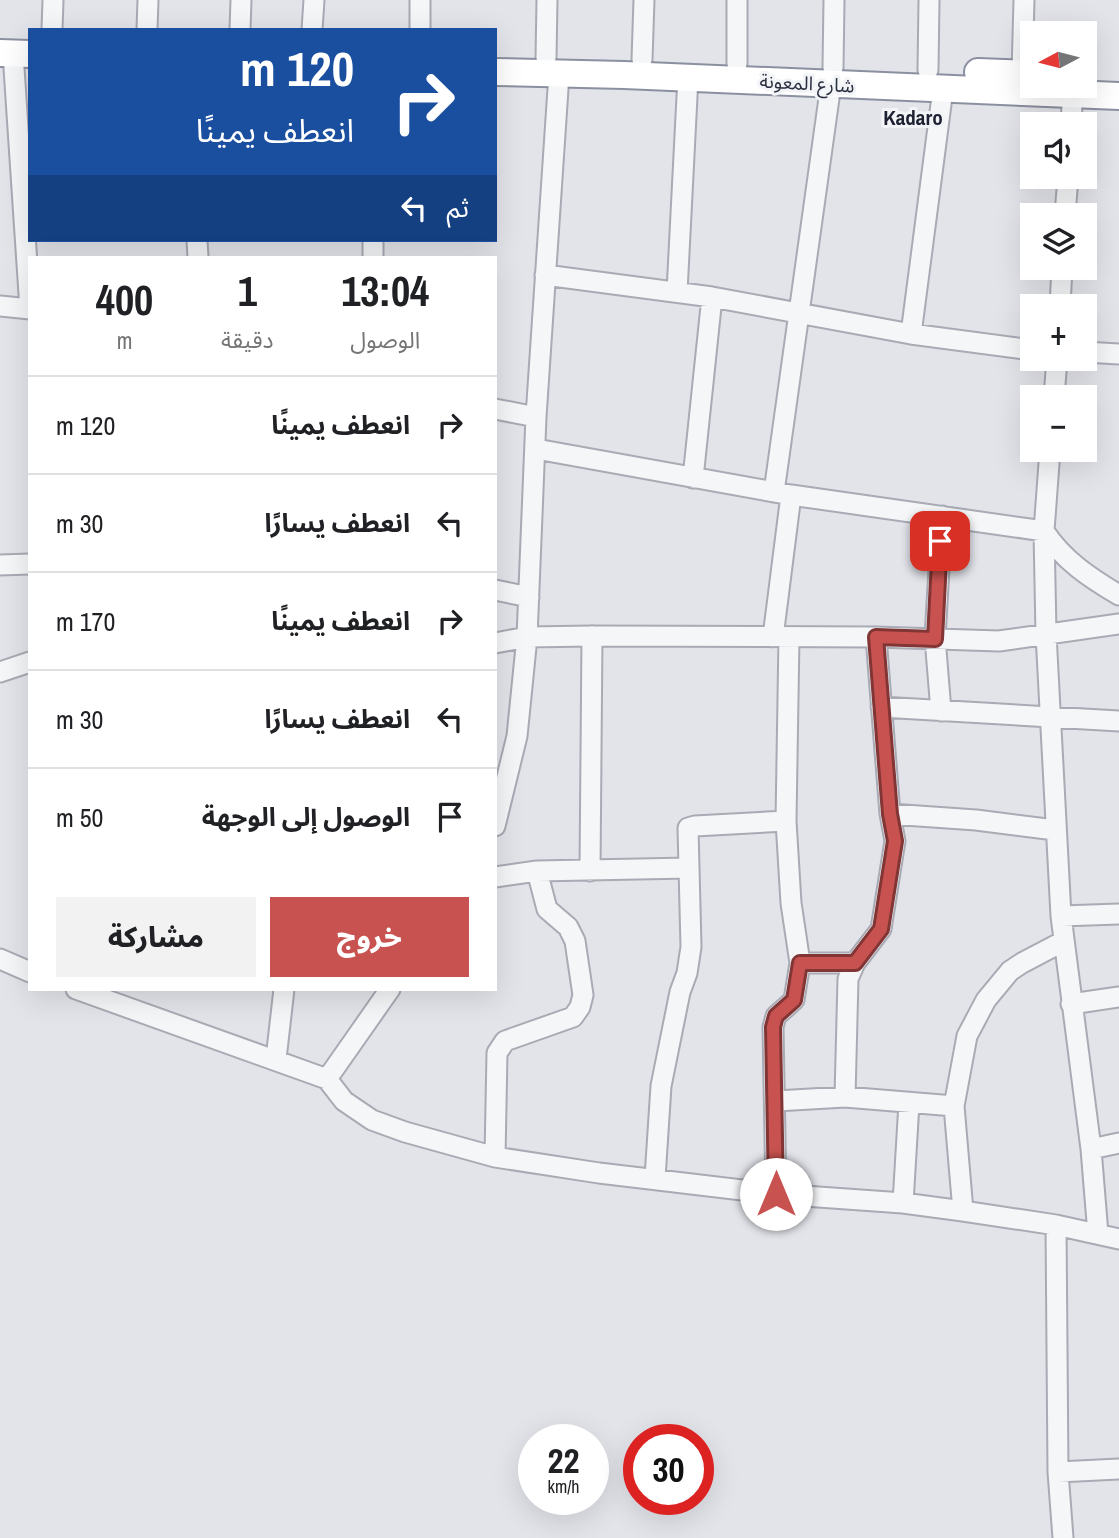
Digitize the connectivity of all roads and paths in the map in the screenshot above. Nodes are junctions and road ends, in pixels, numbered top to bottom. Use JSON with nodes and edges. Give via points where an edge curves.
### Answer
{"nodes":[{"id":1,"x":53,"y":0,"type":"edge"},
{"id":2,"x":148,"y":0,"type":"edge"},
{"id":3,"x":241,"y":0,"type":"edge"},
{"id":4,"x":314,"y":0,"type":"edge"},
{"id":5,"x":420,"y":0,"type":"edge"},
{"id":6,"x":547,"y":0,"type":"edge"},
{"id":7,"x":644,"y":0,"type":"edge"},
{"id":8,"x":737,"y":0,"type":"edge"},
{"id":9,"x":834,"y":0,"type":"edge"},
{"id":10,"x":929,"y":0,"type":"edge"},
{"id":11,"x":1024,"y":0,"type":"edge"},
{"id":12,"x":1025,"y":21,"type":"edge"},
{"id":13,"x":52,"y":28,"type":"edge"},
{"id":14,"x":147,"y":28,"type":"edge"},
{"id":15,"x":240,"y":28,"type":"edge"},
{"id":16,"x":312,"y":28,"type":"edge"},
{"id":17,"x":420,"y":28,"type":"edge"},
{"id":18,"x":15,"y":48,"type":"edge"},
{"id":19,"x":497,"y":57,"type":"edge"},
{"id":20,"x":642,"y":60,"type":"junction"},
{"id":21,"x":737,"y":64,"type":"junction"},
{"id":22,"x":553,"y":66,"type":"junction"},
{"id":23,"x":497,"y":72,"type":"edge"},
{"id":24,"x":793,"y":74,"type":"junction"},
{"id":25,"x":1020,"y":74,"type":"edge"},
{"id":26,"x":832,"y":76,"type":"junction"},
{"id":27,"x":688,"y":77,"type":"junction"},
{"id":28,"x":1119,"y":78,"type":"edge"},
{"id":29,"x":936,"y":80,"type":"junction"},
{"id":30,"x":1097,"y":82,"type":"edge"},
{"id":31,"x":1020,"y":84,"type":"edge"},
{"id":32,"x":1097,"y":91,"type":"edge"},
{"id":33,"x":1119,"y":96,"type":"edge"},
{"id":34,"x":28,"y":274,"type":"edge"},
{"id":35,"x":545,"y":275,"type":"junction"},
{"id":36,"x":677,"y":292,"type":"junction"},
{"id":37,"x":712,"y":297,"type":"junction"},
{"id":38,"x":0,"y":306,"type":"edge"},
{"id":39,"x":28,"y":309,"type":"edge"},
{"id":40,"x":800,"y":315,"type":"junction"},
{"id":41,"x":911,"y":334,"type":"junction"},
{"id":42,"x":1020,"y":348,"type":"edge"},
{"id":43,"x":1097,"y":353,"type":"edge"},
{"id":44,"x":1119,"y":354,"type":"edge"},
{"id":45,"x":497,"y":409,"type":"edge"},
{"id":46,"x":536,"y":417,"type":"junction"},
{"id":47,"x":536,"y":449,"type":"junction"},
{"id":48,"x":1049,"y":462,"type":"edge"},
{"id":49,"x":693,"y":478,"type":"junction"},
{"id":50,"x":782,"y":493,"type":"junction"},
{"id":51,"x":942,"y":516,"type":"junction"},
{"id":52,"x":1044,"y":531,"type":"junction"},
{"id":53,"x":28,"y":564,"type":"edge"},
{"id":54,"x":0,"y":565,"type":"edge"},
{"id":55,"x":497,"y":590,"type":"edge"},
{"id":56,"x":1119,"y":595,"type":"edge"},
{"id":57,"x":529,"y":597,"type":"junction"},
{"id":58,"x":1119,"y":624,"type":"edge"},
{"id":59,"x":1046,"y":634,"type":"junction"},
{"id":60,"x":592,"y":636,"type":"junction"},
{"id":61,"x":527,"y":637,"type":"junction"},
{"id":62,"x":781,"y":637,"type":"junction"},
{"id":63,"x":876,"y":637,"type":"junction"},
{"id":64,"x":935,"y":639,"type":"junction"},
{"id":65,"x":497,"y":643,"type":"edge"},
{"id":66,"x":28,"y":664,"type":"edge"},
{"id":67,"x":0,"y":672,"type":"edge"},
{"id":68,"x":881,"y":707,"type":"junction"},
{"id":69,"x":941,"y":711,"type":"junction"},
{"id":70,"x":1051,"y":717,"type":"junction"},
{"id":71,"x":1119,"y":720,"type":"edge"},
{"id":72,"x":498,"y":803,"type":"edge"},
{"id":73,"x":890,"y":814,"type":"junction"},
{"id":74,"x":786,"y":821,"type":"junction"},
{"id":75,"x":1055,"y":830,"type":"junction"},
{"id":76,"x":689,"y":868,"type":"junction"},
{"id":77,"x":590,"y":871,"type":"junction"},
{"id":78,"x":537,"y":872,"type":"junction"},
{"id":79,"x":497,"y":877,"type":"edge"},
{"id":80,"x":1119,"y":914,"type":"edge"},
{"id":81,"x":1060,"y":916,"type":"junction"},
{"id":82,"x":1062,"y":942,"type":"junction"},
{"id":83,"x":0,"y":958,"type":"edge"},
{"id":84,"x":800,"y":963,"type":"junction"},
{"id":85,"x":855,"y":963,"type":"junction"},
{"id":86,"x":28,"y":970,"type":"edge"},
{"id":87,"x":82,"y":991,"type":"edge"},
{"id":88,"x":285,"y":991,"type":"edge"},
{"id":89,"x":389,"y":991,"type":"edge"},
{"id":90,"x":1119,"y":997,"type":"edge"},
{"id":91,"x":1071,"y":1004,"type":"junction"},
{"id":92,"x":276,"y":1059,"type":"junction"},
{"id":93,"x":327,"y":1079,"type":"junction"},
{"id":94,"x":845,"y":1097,"type":"junction"},
{"id":95,"x":776,"y":1101,"type":"junction"},
{"id":96,"x":909,"y":1103,"type":"junction"},
{"id":97,"x":954,"y":1106,"type":"junction"},
{"id":98,"x":1119,"y":1143,"type":"edge"},
{"id":99,"x":1091,"y":1149,"type":"junction"},
{"id":100,"x":495,"y":1157,"type":"junction"},
{"id":101,"x":655,"y":1178,"type":"junction"},
{"id":102,"x":776,"y":1194,"type":"junction"},
{"id":103,"x":903,"y":1203,"type":"junction"},
{"id":104,"x":964,"y":1211,"type":"junction"},
{"id":105,"x":1056,"y":1225,"type":"junction"},
{"id":106,"x":1098,"y":1234,"type":"junction"},
{"id":107,"x":1119,"y":1239,"type":"edge"},
{"id":108,"x":1119,"y":1469,"type":"edge"},
{"id":109,"x":1058,"y":1472,"type":"junction"},
{"id":110,"x":1063,"y":1538,"type":"edge"}],
"edges":[{"from":1,"to":13,"type":"street"},
{"from":2,"to":14,"type":"street"},
{"from":3,"to":15,"type":"street"},
{"from":4,"to":16,"type":"street"},
{"from":5,"to":17,"type":"street"},
{"from":6,"to":22,"type":"street"},
{"from":7,"to":20,"type":"street"},
{"from":8,"to":21,"type":"street"},
{"from":9,"to":26,"type":"street"},
{"from":10,"to":29,"type":"street"},
{"from":11,"to":12,"type":"street"},
{"from":18,"to":34,"type":"street"},
{"from":19,"to":22,"type":"highway","name":"شارع المعونة"},
{"from":20,"to":21,"type":"highway","name":"شارع المعونة"},
{"from":20,"to":22,"type":"highway","name":"شارع المعونة"},
{"from":21,"to":24,"type":"highway","name":"شارع المعونة"},
{"from":22,"to":23,"type":"highway","name":"شارع المعونة"},
{"from":22,"to":27,"type":"highway","name":"شارع المعونة"},
{"from":22,"to":35,"type":"street"},
{"from":24,"to":26,"type":"highway","name":"شارع المعونة"},
{"from":24,"to":27,"type":"highway","name":"شارع المعونة"},
{"from":25,"to":29,"type":"highway","name":"شارع المعونة"},
{"from":26,"to":29,"type":"highway","name":"شارع المعونة"},
{"from":26,"to":40,"type":"street"},
{"from":27,"to":36,"type":"street"},
{"from":28,"to":30,"type":"highway","name":"شارع المعونة"},
{"from":29,"to":31,"type":"highway","name":"شارع المعونة"},
{"from":29,"to":41,"type":"street"},
{"from":32,"to":33,"type":"highway","name":"شارع المعونة"},
{"from":35,"to":36,"type":"street"},
{"from":35,"to":46,"type":"street"},
{"from":36,"to":37,"type":"street"},
{"from":37,"to":40,"type":"street"},
{"from":37,"to":49,"type":"street"},
{"from":38,"to":39,"type":"street"},
{"from":40,"to":41,"type":"street"},
{"from":40,"to":50,"type":"street"},
{"from":41,"to":42,"type":"street"},
{"from":43,"to":44,"type":"street"},
{"from":45,"to":46,"type":"street"},
{"from":46,"to":47,"type":"street"},
{"from":47,"to":49,"type":"street"},
{"from":47,"to":57,"type":"street"},
{"from":48,"to":52,"type":"street"},
{"from":49,"to":50,"type":"street"},
{"from":50,"to":51,"type":"street"},
{"from":50,"to":62,"type":"street"},
{"from":51,"to":52,"type":"street"},
{"from":51,"to":64,"type":"street"},
{"from":52,"to":56,"type":"street","via":[[1077,569]]},
{"from":52,"to":59,"type":"street"},
{"from":53,"to":54,"type":"street"},
{"from":55,"to":57,"type":"street"},
{"from":57,"to":61,"type":"street"},
{"from":58,"to":59,"type":"street"},
{"from":59,"to":64,"type":"street","via":[[999,641]]},
{"from":59,"to":70,"type":"street"},
{"from":60,"to":61,"type":"street"},
{"from":60,"to":62,"type":"street"},
{"from":60,"to":77,"type":"street"},
{"from":61,"to":65,"type":"street"},
{"from":61,"to":72,"type":"street","via":[[517,736]]},
{"from":62,"to":63,"type":"street"},
{"from":62,"to":74,"type":"street"},
{"from":63,"to":64,"type":"street"},
{"from":63,"to":68,"type":"street"},
{"from":64,"to":69,"type":"street"},
{"from":66,"to":67,"type":"street"},
{"from":68,"to":69,"type":"street"},
{"from":68,"to":73,"type":"street"},
{"from":69,"to":70,"type":"street"},
{"from":70,"to":71,"type":"street"},
{"from":70,"to":75,"type":"street"},
{"from":73,"to":75,"type":"street"},
{"from":73,"to":85,"type":"street","via":[[895,841],[881,929]]},
{"from":74,"to":76,"type":"street","via":[[688,828]]},
{"from":74,"to":84,"type":"street"},
{"from":75,"to":81,"type":"street"},
{"from":76,"to":77,"type":"street"},
{"from":76,"to":101,"type":"street","via":[[691,947],[661,1086]]},
{"from":77,"to":78,"type":"street"},
{"from":78,"to":79,"type":"street"},
{"from":78,"to":100,"type":"street","via":[[547,909],[568,927],[575,941],[583,995],[573,1017],[500,1045]]},
{"from":80,"to":81,"type":"street"},
{"from":81,"to":82,"type":"street"},
{"from":82,"to":91,"type":"street"},
{"from":82,"to":97,"type":"street","via":[[1016,967],[986,1000],[967,1036]]},
{"from":83,"to":86,"type":"street"},
{"from":84,"to":85,"type":"street"},
{"from":84,"to":95,"type":"street","via":[[794,1000],[776,1016],[773,1027]]},
{"from":85,"to":94,"type":"street","via":[[848,979]]},
{"from":87,"to":92,"type":"street"},
{"from":88,"to":92,"type":"street"},
{"from":89,"to":93,"type":"street"},
{"from":90,"to":91,"type":"street"},
{"from":91,"to":99,"type":"street"},
{"from":92,"to":93,"type":"street"},
{"from":93,"to":100,"type":"street","via":[[344,1101],[372,1120]]},
{"from":94,"to":95,"type":"street"},
{"from":94,"to":96,"type":"street"},
{"from":95,"to":102,"type":"street"},
{"from":96,"to":97,"type":"street"},
{"from":96,"to":103,"type":"street"},
{"from":97,"to":104,"type":"street"},
{"from":98,"to":99,"type":"street"},
{"from":99,"to":106,"type":"street"},
{"from":100,"to":101,"type":"street"},
{"from":101,"to":102,"type":"street"},
{"from":102,"to":103,"type":"street"},
{"from":103,"to":104,"type":"street"},
{"from":104,"to":105,"type":"street"},
{"from":105,"to":106,"type":"street"},
{"from":105,"to":109,"type":"street"},
{"from":106,"to":107,"type":"street"},
{"from":108,"to":109,"type":"street"},
{"from":109,"to":110,"type":"street"}]}
